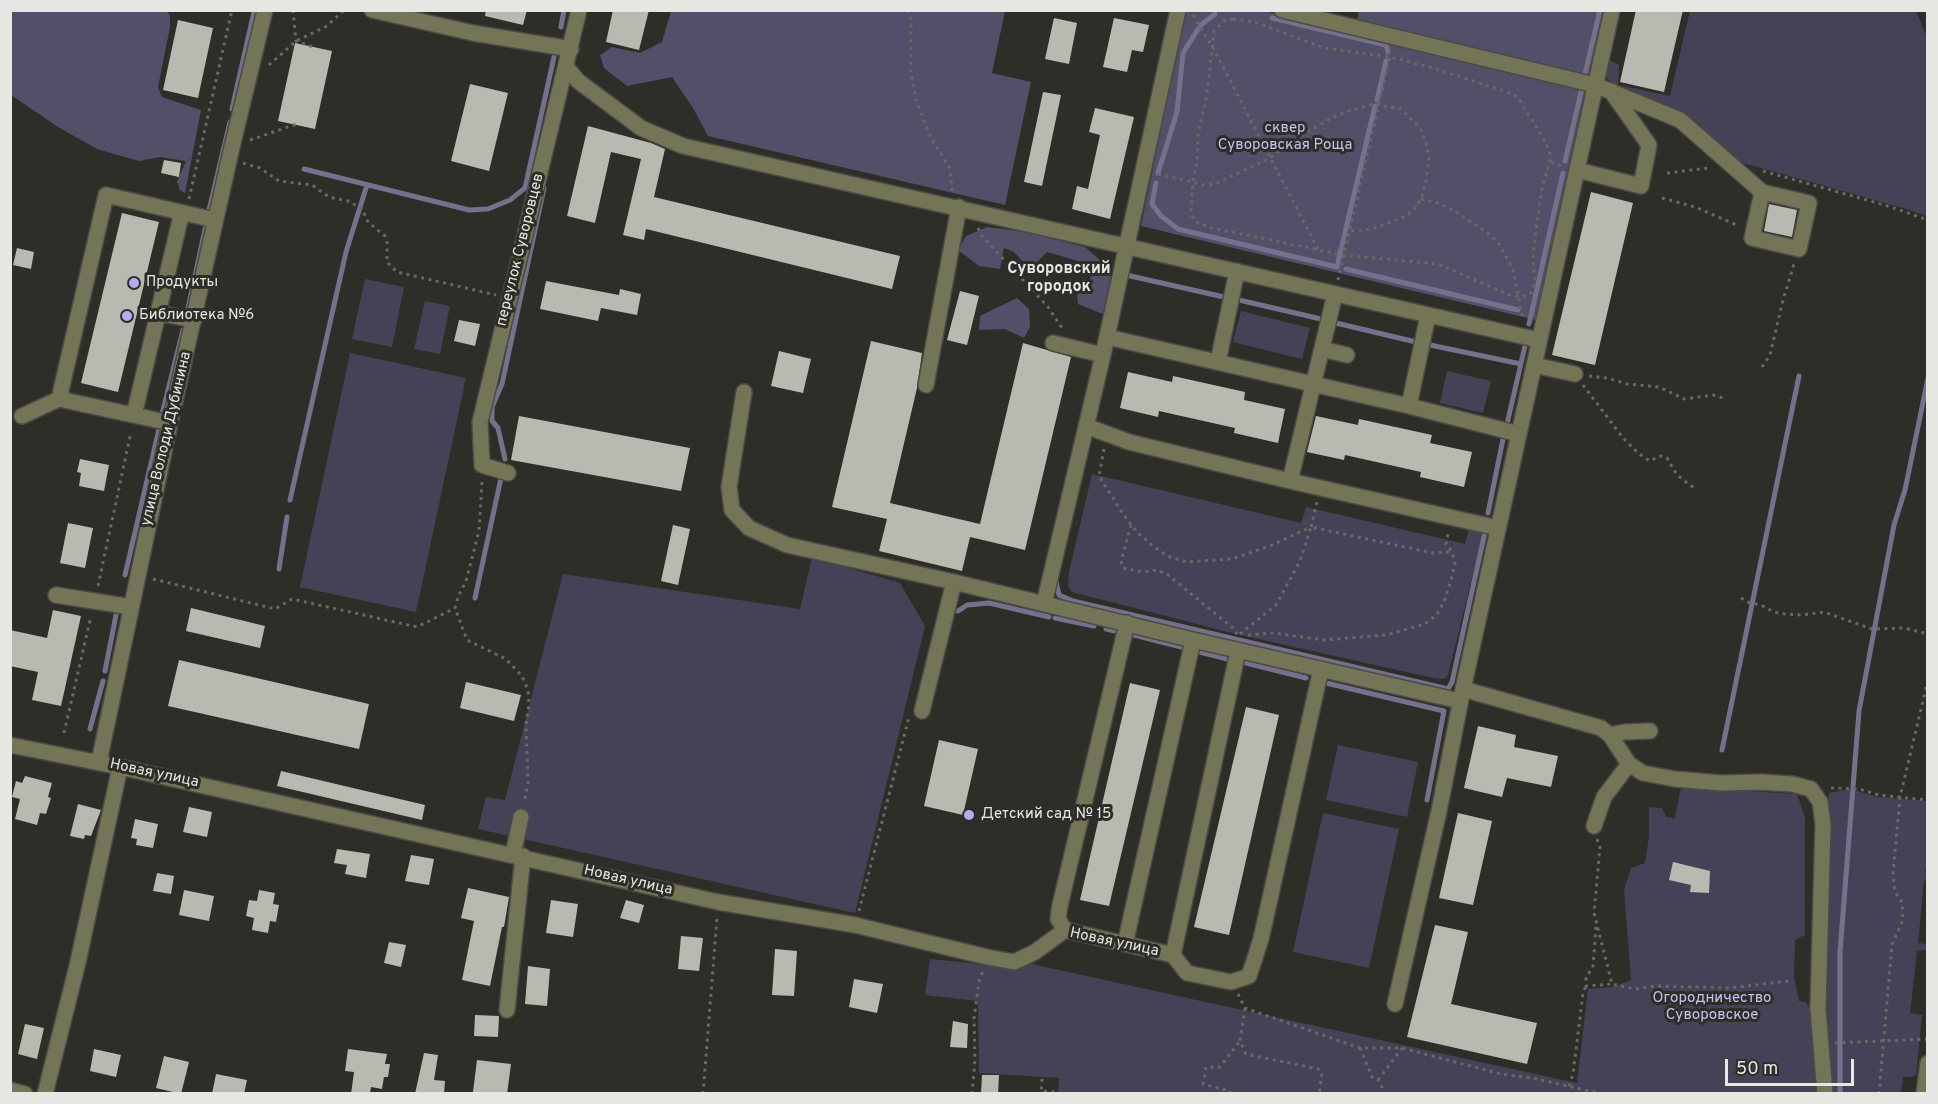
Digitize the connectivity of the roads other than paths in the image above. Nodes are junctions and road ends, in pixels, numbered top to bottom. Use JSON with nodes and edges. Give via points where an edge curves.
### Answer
{"nodes":[{"id":1,"x":265,"y":10,"type":"edge"},
{"id":2,"x":372,"y":10,"type":"edge"},
{"id":3,"x":579,"y":10,"type":"edge"},
{"id":4,"x":1178,"y":10,"type":"edge"},
{"id":5,"x":1282,"y":10,"type":"edge"},
{"id":6,"x":1612,"y":10,"type":"edge"},
{"id":7,"x":571,"y":49,"type":"junction"},
{"id":8,"x":566,"y":67,"type":"junction"},
{"id":9,"x":1595,"y":85,"type":"junction"},
{"id":10,"x":1611,"y":92,"type":"junction"},
{"id":11,"x":1577,"y":170,"type":"junction"},
{"id":12,"x":1762,"y":192,"type":"junction"},
{"id":13,"x":960,"y":208,"type":"junction"},
{"id":14,"x":184,"y":213,"type":"junction"},
{"id":15,"x":215,"y":220,"type":"junction"},
{"id":16,"x":1127,"y":246,"type":"junction"},
{"id":17,"x":1237,"y":271,"type":"junction"},
{"id":18,"x":1335,"y":294,"type":"junction"},
{"id":19,"x":158,"y":313,"type":"junction"},
{"id":20,"x":1428,"y":315,"type":"junction"},
{"id":21,"x":194,"y":320,"type":"junction"},
{"id":22,"x":1107,"y":337,"type":"junction"},
{"id":23,"x":1539,"y":340,"type":"junction"},
{"id":24,"x":1053,"y":343,"type":"dead end"},
{"id":25,"x":1322,"y":349,"type":"junction"},
{"id":26,"x":1103,"y":355,"type":"junction"},
{"id":27,"x":1347,"y":355,"type":"dead end"},
{"id":28,"x":1218,"y":362,"type":"junction"},
{"id":29,"x":1534,"y":364,"type":"junction"},
{"id":30,"x":1575,"y":374,"type":"road end"},
{"id":31,"x":1313,"y":384,"type":"junction"},
{"id":32,"x":926,"y":385,"type":"dead end"},
{"id":33,"x":744,"y":392,"type":"dead end"},
{"id":34,"x":59,"y":399,"type":"junction"},
{"id":35,"x":1409,"y":406,"type":"junction"},
{"id":36,"x":134,"y":415,"type":"junction"},
{"id":37,"x":22,"y":416,"type":"dead end"},
{"id":38,"x":170,"y":423,"type":"junction"},
{"id":39,"x":1086,"y":426,"type":"junction"},
{"id":40,"x":1519,"y":434,"type":"junction"},
{"id":41,"x":508,"y":473,"type":"dead end"},
{"id":42,"x":1290,"y":481,"type":"junction"},
{"id":43,"x":1498,"y":528,"type":"junction"},
{"id":44,"x":954,"y":582,"type":"junction"},
{"id":45,"x":56,"y":594,"type":"dead end"},
{"id":46,"x":1044,"y":604,"type":"junction"},
{"id":47,"x":131,"y":607,"type":"junction"},
{"id":48,"x":1127,"y":623,"type":"junction"},
{"id":49,"x":1193,"y":640,"type":"junction"},
{"id":50,"x":1238,"y":643,"type":"junction"},
{"id":51,"x":1321,"y":669,"type":"junction"},
{"id":52,"x":1461,"y":695,"type":"junction"},
{"id":53,"x":923,"y":705,"type":"road end"},
{"id":54,"x":1650,"y":731,"type":"dead end"},
{"id":55,"x":1610,"y":735,"type":"junction"},
{"id":56,"x":10,"y":745,"type":"edge"},
{"id":57,"x":99,"y":762,"type":"junction"},
{"id":58,"x":1629,"y":764,"type":"junction"},
{"id":59,"x":120,"y":767,"type":"junction"},
{"id":60,"x":521,"y":817,"type":"road end"},
{"id":61,"x":1594,"y":826,"type":"road end"},
{"id":62,"x":518,"y":855,"type":"junction"},
{"id":63,"x":1065,"y":930,"type":"junction"},
{"id":64,"x":1125,"y":944,"type":"junction"},
{"id":65,"x":1173,"y":955,"type":"junction"},
{"id":66,"x":1395,"y":1004,"type":"dead end"},
{"id":67,"x":507,"y":1010,"type":"dead end"},
{"id":68,"x":1928,"y":1063,"type":"edge"},
{"id":69,"x":1927,"y":1068,"type":"edge"},
{"id":70,"x":45,"y":1094,"type":"edge"},
{"id":71,"x":1825,"y":1094,"type":"edge"},
{"id":72,"x":1924,"y":1094,"type":"edge"}],
"edges":[{"from":1,"to":15,"type":"street","name":"улица Володи Дубинина"},
{"from":2,"to":7,"type":"street","via":[[473,33]]},
{"from":3,"to":7,"type":"street","name":"переулок Суворовцев"},
{"from":4,"to":16,"type":"street"},
{"from":5,"to":9,"type":"street"},
{"from":6,"to":9,"type":"street"},
{"from":7,"to":8,"type":"street","name":"переулок Суворовцев"},
{"from":8,"to":13,"type":"street","via":[[578,81],[641,128],[683,146]]},
{"from":8,"to":41,"type":"street","name":"переулок Суворовцев","via":[[480,422],[482,465]]},
{"from":9,"to":10,"type":"street"},
{"from":9,"to":11,"type":"street"},
{"from":10,"to":11,"type":"street","via":[[1649,145],[1641,186]]},
{"from":10,"to":12,"type":"street","via":[[1680,120]]},
{"from":11,"to":23,"type":"street"},
{"from":12,"to":12,"type":"street","via":[[1809,203],[1812,223],[1799,249],[1752,238]]},
{"from":13,"to":16,"type":"street"},
{"from":13,"to":32,"type":"street"},
{"from":14,"to":15,"type":"street"},
{"from":14,"to":19,"type":"street"},
{"from":14,"to":34,"type":"street","via":[[106,195]]},
{"from":15,"to":21,"type":"street","name":"улица Володи Дубинина"},
{"from":16,"to":17,"type":"street"},
{"from":16,"to":22,"type":"street"},
{"from":17,"to":18,"type":"street"},
{"from":17,"to":28,"type":"street","via":[[1233,319]]},
{"from":18,"to":20,"type":"street"},
{"from":18,"to":25,"type":"street"},
{"from":19,"to":21,"type":"street"},
{"from":19,"to":36,"type":"street"},
{"from":20,"to":23,"type":"street"},
{"from":20,"to":35,"type":"street"},
{"from":21,"to":38,"type":"street","name":"улица Володи Дубинина"},
{"from":22,"to":26,"type":"street"},
{"from":22,"to":28,"type":"street"},
{"from":23,"to":29,"type":"street"},
{"from":24,"to":26,"type":"street"},
{"from":25,"to":27,"type":"street"},
{"from":25,"to":31,"type":"street"},
{"from":26,"to":39,"type":"street"},
{"from":28,"to":31,"type":"street"},
{"from":29,"to":30,"type":"street"},
{"from":29,"to":40,"type":"street"},
{"from":31,"to":35,"type":"street"},
{"from":31,"to":42,"type":"street"},
{"from":33,"to":44,"type":"street","via":[[729,487],[732,510],[749,528],[787,545]]},
{"from":34,"to":36,"type":"street"},
{"from":34,"to":37,"type":"street"},
{"from":35,"to":40,"type":"street","via":[[1480,418]]},
{"from":36,"to":38,"type":"street"},
{"from":38,"to":47,"type":"street","name":"улица Володи Дубинина"},
{"from":39,"to":42,"type":"street","via":[[1129,442]]},
{"from":39,"to":46,"type":"street"},
{"from":40,"to":43,"type":"street"},
{"from":42,"to":43,"type":"street"},
{"from":43,"to":52,"type":"street"},
{"from":44,"to":46,"type":"street"},
{"from":44,"to":53,"type":"street"},
{"from":45,"to":47,"type":"street"},
{"from":46,"to":48,"type":"street"},
{"from":47,"to":57,"type":"street","name":"улица Володи Дубинина","via":[[132,635]]},
{"from":48,"to":49,"type":"street"},
{"from":48,"to":63,"type":"street","via":[[1060,905],[1058,919]]},
{"from":49,"to":50,"type":"street"},
{"from":49,"to":64,"type":"street"},
{"from":50,"to":51,"type":"street"},
{"from":50,"to":65,"type":"street"},
{"from":51,"to":52,"type":"street"},
{"from":51,"to":65,"type":"street","name":"Новая улица","via":[[1261,939],[1249,976],[1231,982],[1187,973]]},
{"from":52,"to":55,"type":"street","via":[[1601,728]]},
{"from":52,"to":66,"type":"street"},
{"from":54,"to":55,"type":"street"},
{"from":55,"to":58,"type":"street"},
{"from":56,"to":57,"type":"street","name":"Новая улица"},
{"from":57,"to":59,"type":"street","name":"Новая улица"},
{"from":58,"to":61,"type":"street","via":[[1604,797]]},
{"from":58,"to":71,"type":"street","via":[[1643,773],[1675,779],[1792,784],[1811,789],[1820,802],[1823,824],[1818,1009]]},
{"from":59,"to":62,"type":"street","name":"Новая улица"},
{"from":59,"to":70,"type":"street"},
{"from":60,"to":62,"type":"street"},
{"from":62,"to":63,"type":"street","name":"Новая улица","via":[[718,902],[855,925],[1014,962]]},
{"from":62,"to":67,"type":"street"},
{"from":63,"to":64,"type":"street","name":"Новая улица"},
{"from":64,"to":65,"type":"street","name":"Новая улица"},
{"from":68,"to":69,"type":"street"},
{"from":69,"to":72,"type":"street"}]}
